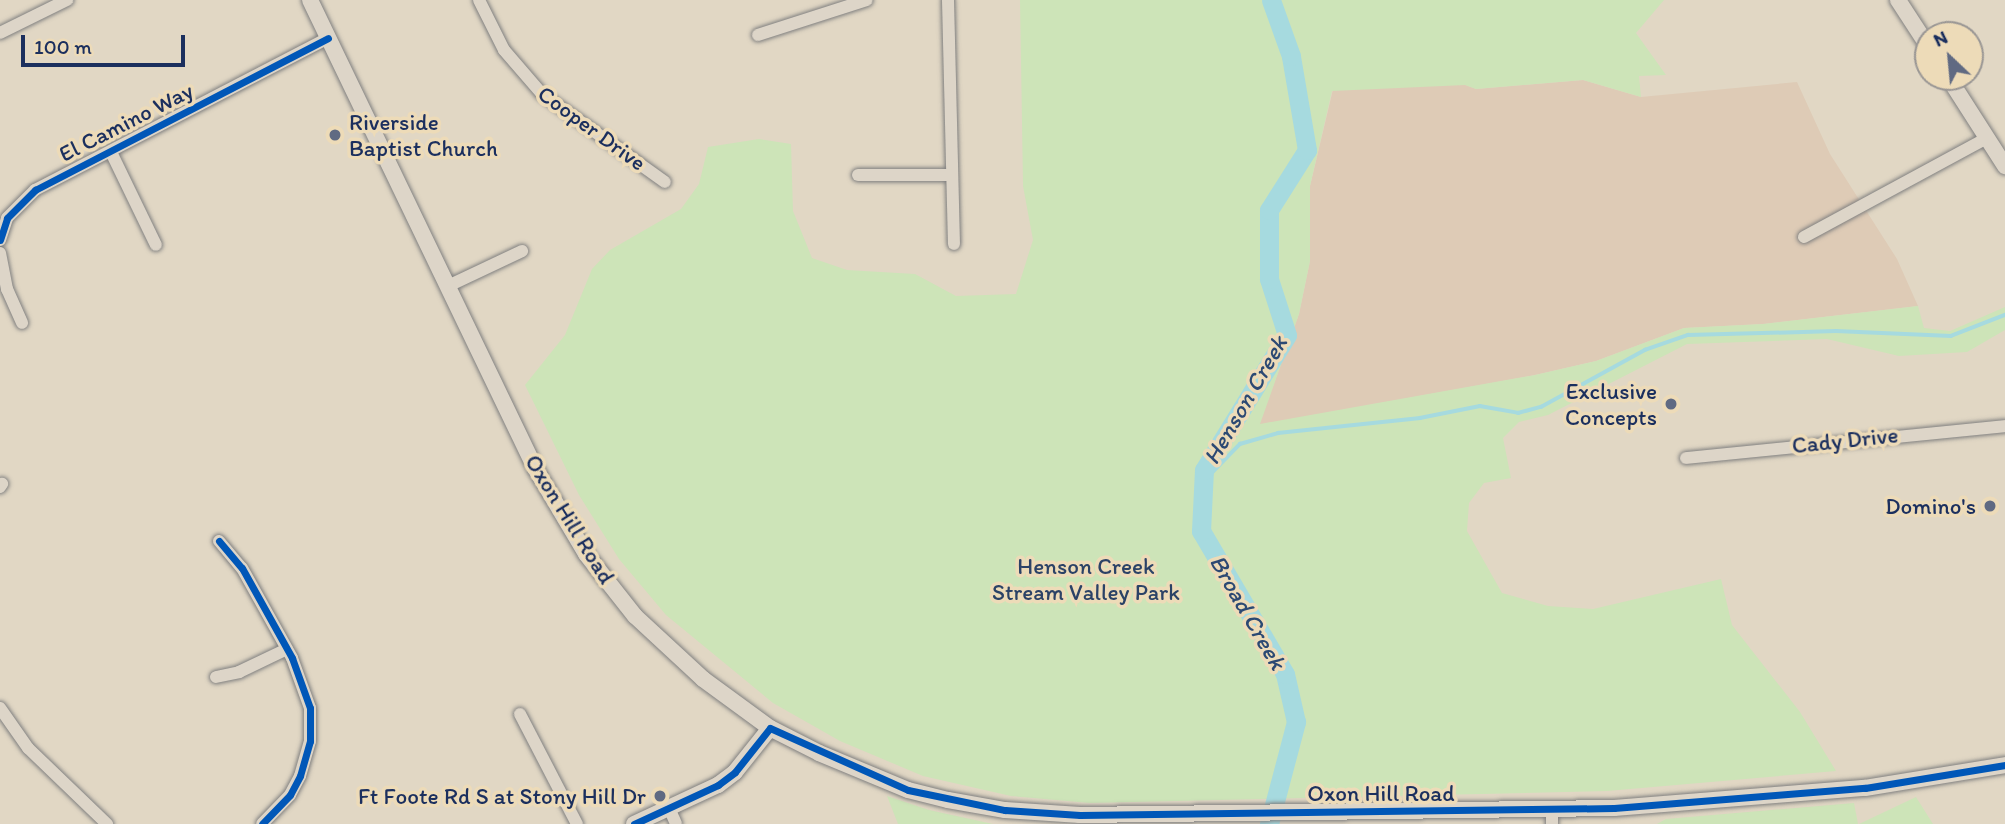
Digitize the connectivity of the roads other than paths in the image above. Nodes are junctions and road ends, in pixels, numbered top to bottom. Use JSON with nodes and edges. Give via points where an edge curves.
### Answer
{"nodes":[{"id":1,"x":66,"y":0,"type":"edge"},
{"id":2,"x":310,"y":0,"type":"edge"},
{"id":3,"x":479,"y":0,"type":"edge"},
{"id":4,"x":867,"y":0,"type":"edge"},
{"id":5,"x":948,"y":0,"type":"edge"},
{"id":6,"x":1898,"y":0,"type":"edge"},
{"id":7,"x":1914,"y":25,"type":"edge"},
{"id":8,"x":0,"y":33,"type":"edge"},
{"id":9,"x":758,"y":34,"type":"dead end"},
{"id":10,"x":328,"y":38,"type":"junction"},
{"id":11,"x":1957,"y":91,"type":"edge"},
{"id":12,"x":1987,"y":138,"type":"junction"},
{"id":13,"x":111,"y":152,"type":"junction"},
{"id":14,"x":2005,"y":166,"type":"edge"},
{"id":15,"x":950,"y":175,"type":"junction"},
{"id":16,"x":858,"y":176,"type":"dead end"},
{"id":17,"x":665,"y":182,"type":"dead end"},
{"id":18,"x":1804,"y":237,"type":"dead end"},
{"id":19,"x":0,"y":240,"type":"edge"},
{"id":20,"x":954,"y":244,"type":"dead end"},
{"id":21,"x":156,"y":245,"type":"dead end"},
{"id":22,"x":522,"y":251,"type":"dead end"},
{"id":23,"x":0,"y":253,"type":"edge"},
{"id":24,"x":448,"y":286,"type":"junction"},
{"id":25,"x":22,"y":323,"type":"dead end"},
{"id":26,"x":2005,"y":426,"type":"edge"},
{"id":27,"x":1686,"y":458,"type":"dead end"},
{"id":28,"x":219,"y":541,"type":"dead end"},
{"id":29,"x":287,"y":649,"type":"junction"},
{"id":30,"x":216,"y":677,"type":"dead end"},
{"id":31,"x":0,"y":708,"type":"edge"},
{"id":32,"x":520,"y":714,"type":"dead end"},
{"id":33,"x":770,"y":728,"type":"junction"},
{"id":34,"x":2005,"y":765,"type":"edge"},
{"id":35,"x":669,"y":808,"type":"junction"},
{"id":36,"x":1552,"y":817,"type":"edge"},
{"id":37,"x":107,"y":824,"type":"edge"},
{"id":38,"x":262,"y":824,"type":"edge"},
{"id":39,"x":577,"y":824,"type":"edge"},
{"id":40,"x":634,"y":824,"type":"edge"},
{"id":41,"x":676,"y":824,"type":"edge"}],
"edges":[{"from":1,"to":8,"type":"street"},
{"from":2,"to":10,"type":"main road","name":"Oxon Hill Road"},
{"from":3,"to":17,"type":"street","name":"Cooper Drive","via":[[504,50],[542,93]]},
{"from":4,"to":9,"type":"street"},
{"from":5,"to":15,"type":"street"},
{"from":6,"to":7,"type":"main road"},
{"from":10,"to":13,"type":"street","name":"El Camino Way"},
{"from":10,"to":24,"type":"main road","name":"Oxon Hill Road"},
{"from":11,"to":12,"type":"main road"},
{"from":12,"to":14,"type":"main road"},
{"from":12,"to":18,"type":"street"},
{"from":13,"to":19,"type":"street","name":"El Camino Way","via":[[25,198],[7,218]]},
{"from":13,"to":21,"type":"street"},
{"from":15,"to":16,"type":"street"},
{"from":15,"to":20,"type":"street"},
{"from":22,"to":24,"type":"street"},
{"from":23,"to":25,"type":"street","via":[[7,289]]},
{"from":24,"to":33,"type":"main road","name":"Oxon Hill Road","via":[[535,468],[602,576],[668,649]]},
{"from":26,"to":27,"type":"street","name":"Cady Drive"},
{"from":28,"to":29,"type":"street","via":[[242,568]]},
{"from":29,"to":30,"type":"street","via":[[239,672]]},
{"from":29,"to":38,"type":"street","via":[[307,698],[310,741],[290,795]]},
{"from":31,"to":37,"type":"street","via":[[28,748]]},
{"from":32,"to":39,"type":"street"},
{"from":33,"to":35,"type":"main road","via":[[735,772]]},
{"from":33,"to":36,"type":"main road","name":"Oxon Hill Road","via":[[888,782],[977,806],[1080,816],[1308,812]]},
{"from":34,"to":36,"type":"main road","name":"Oxon Hill Road","via":[[1866,788]]},
{"from":35,"to":40,"type":"main road"},
{"from":35,"to":41,"type":"street"}]}
